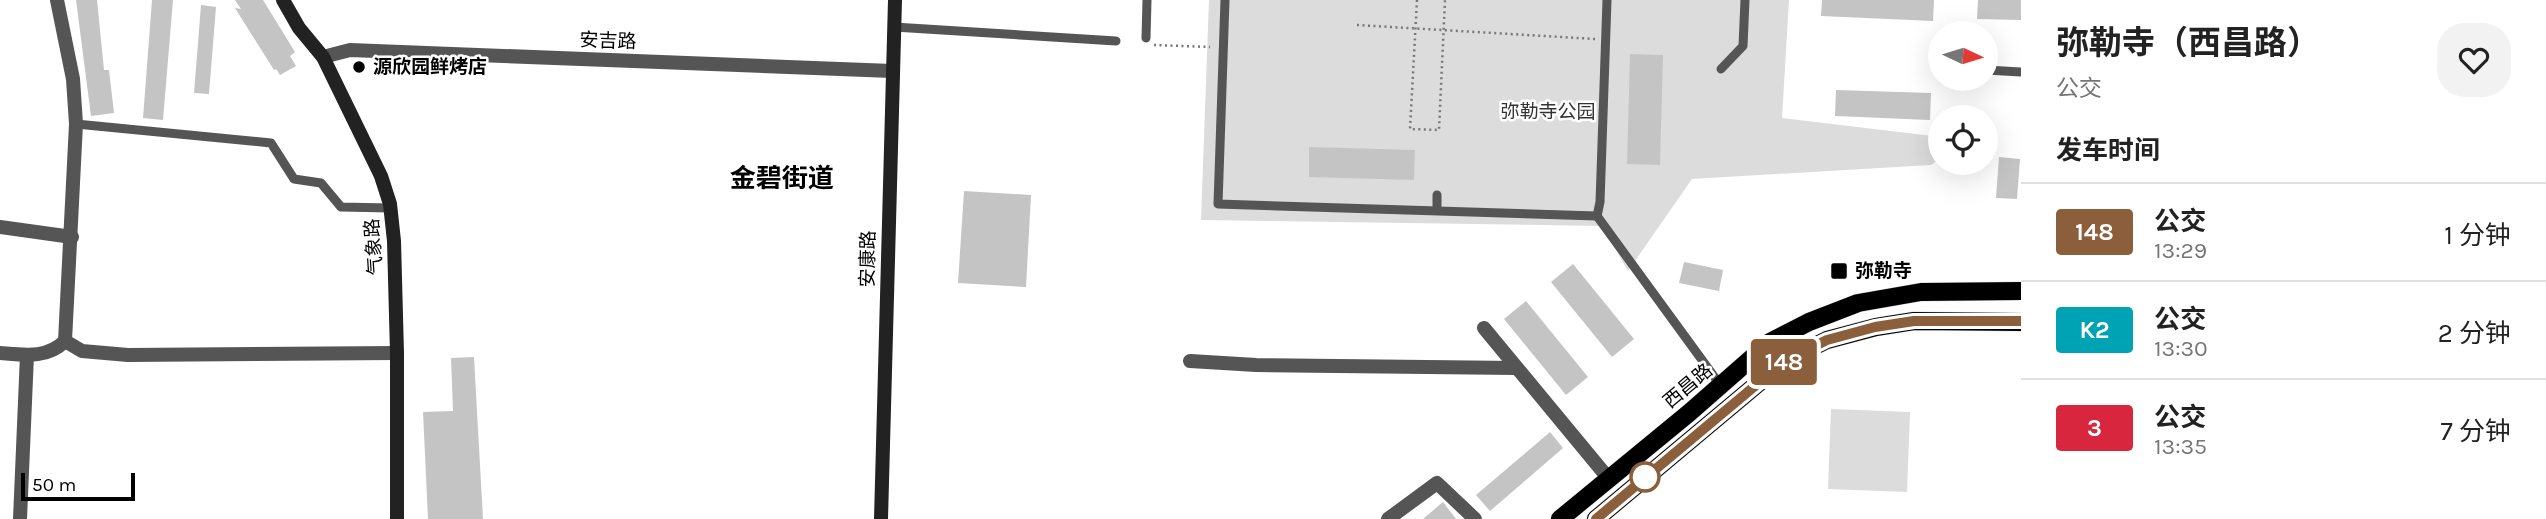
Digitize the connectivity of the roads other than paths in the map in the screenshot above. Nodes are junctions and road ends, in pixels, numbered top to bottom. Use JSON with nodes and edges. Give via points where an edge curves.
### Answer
{"nodes":[{"id":1,"x":57,"y":0,"type":"edge"},
{"id":2,"x":282,"y":0,"type":"edge"},
{"id":3,"x":895,"y":0,"type":"edge"},
{"id":4,"x":1147,"y":0,"type":"edge"},
{"id":5,"x":1226,"y":0,"type":"edge"},
{"id":6,"x":1607,"y":0,"type":"edge"},
{"id":7,"x":1745,"y":0,"type":"edge"},
{"id":8,"x":894,"y":27,"type":"junction"},
{"id":9,"x":1146,"y":38,"type":"dead end"},
{"id":10,"x":1116,"y":41,"type":"dead end"},
{"id":11,"x":323,"y":57,"type":"junction"},
{"id":12,"x":1721,"y":69,"type":"dead end"},
{"id":13,"x":892,"y":71,"type":"junction"},
{"id":14,"x":1998,"y":71,"type":"edge"},
{"id":15,"x":2021,"y":72,"type":"edge"},
{"id":16,"x":76,"y":124,"type":"junction"},
{"id":17,"x":1437,"y":195,"type":"dead end"},
{"id":18,"x":390,"y":208,"type":"junction"},
{"id":19,"x":1437,"y":210,"type":"junction"},
{"id":20,"x":1597,"y":216,"type":"junction"},
{"id":21,"x":0,"y":227,"type":"edge"},
{"id":22,"x":72,"y":237,"type":"junction"},
{"id":23,"x":2021,"y":290,"type":"edge"},
{"id":24,"x":2021,"y":321,"type":"edge"},
{"id":25,"x":1484,"y":328,"type":"dead end"},
{"id":26,"x":65,"y":341,"type":"junction"},
{"id":27,"x":0,"y":353,"type":"edge"},
{"id":28,"x":397,"y":353,"type":"junction"},
{"id":29,"x":27,"y":355,"type":"junction"},
{"id":30,"x":1190,"y":361,"type":"dead end"},
{"id":31,"x":1516,"y":368,"type":"junction"},
{"id":32,"x":1721,"y":386,"type":"junction"},
{"id":33,"x":1609,"y":479,"type":"junction"},
{"id":34,"x":20,"y":519,"type":"edge"},
{"id":35,"x":397,"y":519,"type":"edge"},
{"id":36,"x":881,"y":519,"type":"edge"},
{"id":37,"x":1388,"y":519,"type":"edge"},
{"id":38,"x":1475,"y":519,"type":"edge"},
{"id":39,"x":1560,"y":519,"type":"edge"},
{"id":40,"x":1595,"y":519,"type":"edge"}],
"edges":[{"from":1,"to":16,"type":"street","via":[[73,79]]},
{"from":2,"to":11,"type":"street","name":"气象路"},
{"from":3,"to":8,"type":"street","name":"安康路"},
{"from":4,"to":9,"type":"lane"},
{"from":5,"to":19,"type":"lane","via":[[1218,204]]},
{"from":6,"to":20,"type":"lane"},
{"from":7,"to":12,"type":"lane","via":[[1743,46]]},
{"from":8,"to":10,"type":"lane"},
{"from":8,"to":13,"type":"street","name":"安康路"},
{"from":11,"to":13,"type":"street","name":"安吉路","via":[[350,50]]},
{"from":11,"to":18,"type":"street","name":"气象路","via":[[381,176]]},
{"from":13,"to":36,"type":"street","name":"安康路"},
{"from":14,"to":15,"type":"lane"},
{"from":16,"to":18,"type":"lane","via":[[271,143],[294,180],[321,183],[341,207]]},
{"from":16,"to":22,"type":"street"},
{"from":17,"to":19,"type":"lane"},
{"from":18,"to":28,"type":"street","name":"气象路"},
{"from":19,"to":20,"type":"lane"},
{"from":20,"to":32,"type":"lane"},
{"from":21,"to":22,"type":"street"},
{"from":22,"to":26,"type":"street"},
{"from":23,"to":32,"type":"main road","name":"西昌路","via":[[1921,292],[1858,303],[1808,321],[1770,342]]},
{"from":24,"to":40,"type":"main road","via":[[1914,321],[1827,340],[1786,360]]},
{"from":25,"to":31,"type":"street"},
{"from":26,"to":28,"type":"street","via":[[82,351],[128,355]]},
{"from":26,"to":29,"type":"street","via":[[45,354]]},
{"from":27,"to":29,"type":"street"},
{"from":28,"to":35,"type":"street","name":"气象路"},
{"from":29,"to":34,"type":"street"},
{"from":30,"to":31,"type":"street"},
{"from":31,"to":33,"type":"street"},
{"from":32,"to":33,"type":"main road","name":"西昌路"},
{"from":33,"to":39,"type":"main road","name":"西昌路"},
{"from":37,"to":38,"type":"street","via":[[1437,483]]}]}
